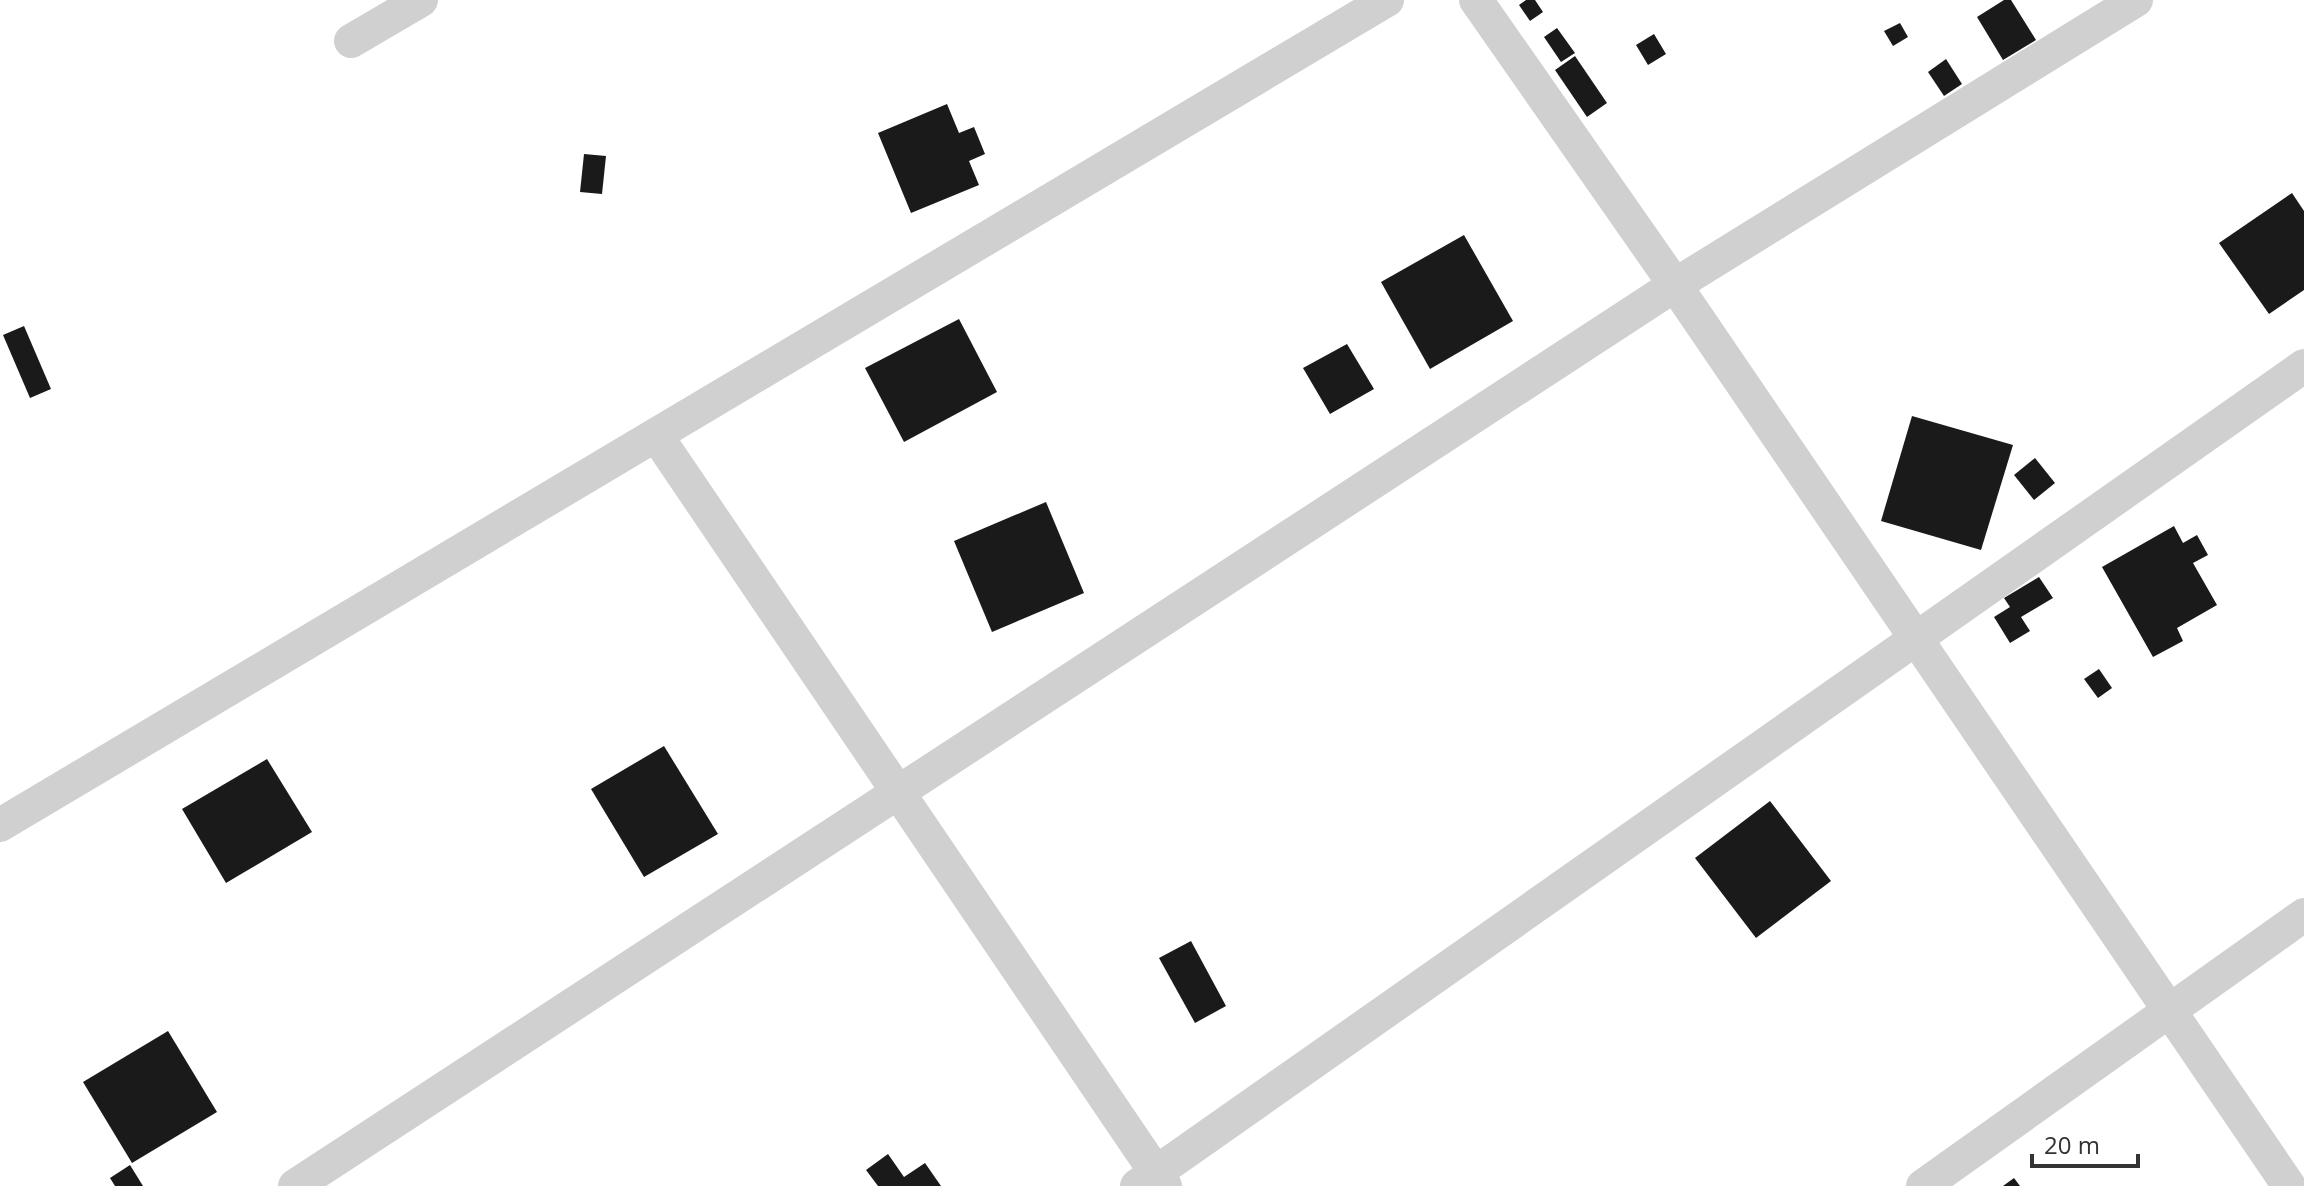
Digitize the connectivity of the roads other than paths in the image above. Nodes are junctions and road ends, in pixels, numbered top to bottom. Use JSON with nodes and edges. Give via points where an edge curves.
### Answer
{"nodes":[{"id":1,"x":421,"y":0,"type":"edge"},
{"id":2,"x":1387,"y":0,"type":"edge"},
{"id":3,"x":1476,"y":0,"type":"edge"},
{"id":4,"x":2136,"y":0,"type":"edge"},
{"id":5,"x":351,"y":41,"type":"dead end"},
{"id":6,"x":1675,"y":285,"type":"junction"},
{"id":7,"x":2304,"y":366,"type":"edge"},
{"id":8,"x":656,"y":435,"type":"junction"},
{"id":9,"x":1917,"y":640,"type":"junction"},
{"id":10,"x":897,"y":793,"type":"junction"},
{"id":11,"x":0,"y":825,"type":"edge"},
{"id":12,"x":2304,"y":915,"type":"edge"},
{"id":13,"x":2171,"y":1012,"type":"junction"},
{"id":14,"x":1153,"y":1181,"type":"edge"},
{"id":15,"x":295,"y":1186,"type":"edge"},
{"id":16,"x":1923,"y":1186,"type":"edge"},
{"id":17,"x":2289,"y":1186,"type":"edge"}],
"edges":[{"from":1,"to":5,"type":"street"},
{"from":2,"to":8,"type":"street"},
{"from":3,"to":6,"type":"street"},
{"from":4,"to":6,"type":"street"},
{"from":6,"to":9,"type":"street"},
{"from":6,"to":10,"type":"street"},
{"from":7,"to":9,"type":"street"},
{"from":8,"to":10,"type":"street"},
{"from":8,"to":11,"type":"street"},
{"from":9,"to":13,"type":"street"},
{"from":9,"to":14,"type":"street"},
{"from":10,"to":14,"type":"street"},
{"from":10,"to":15,"type":"street"},
{"from":12,"to":13,"type":"street"},
{"from":13,"to":16,"type":"street"},
{"from":13,"to":17,"type":"street"}]}
